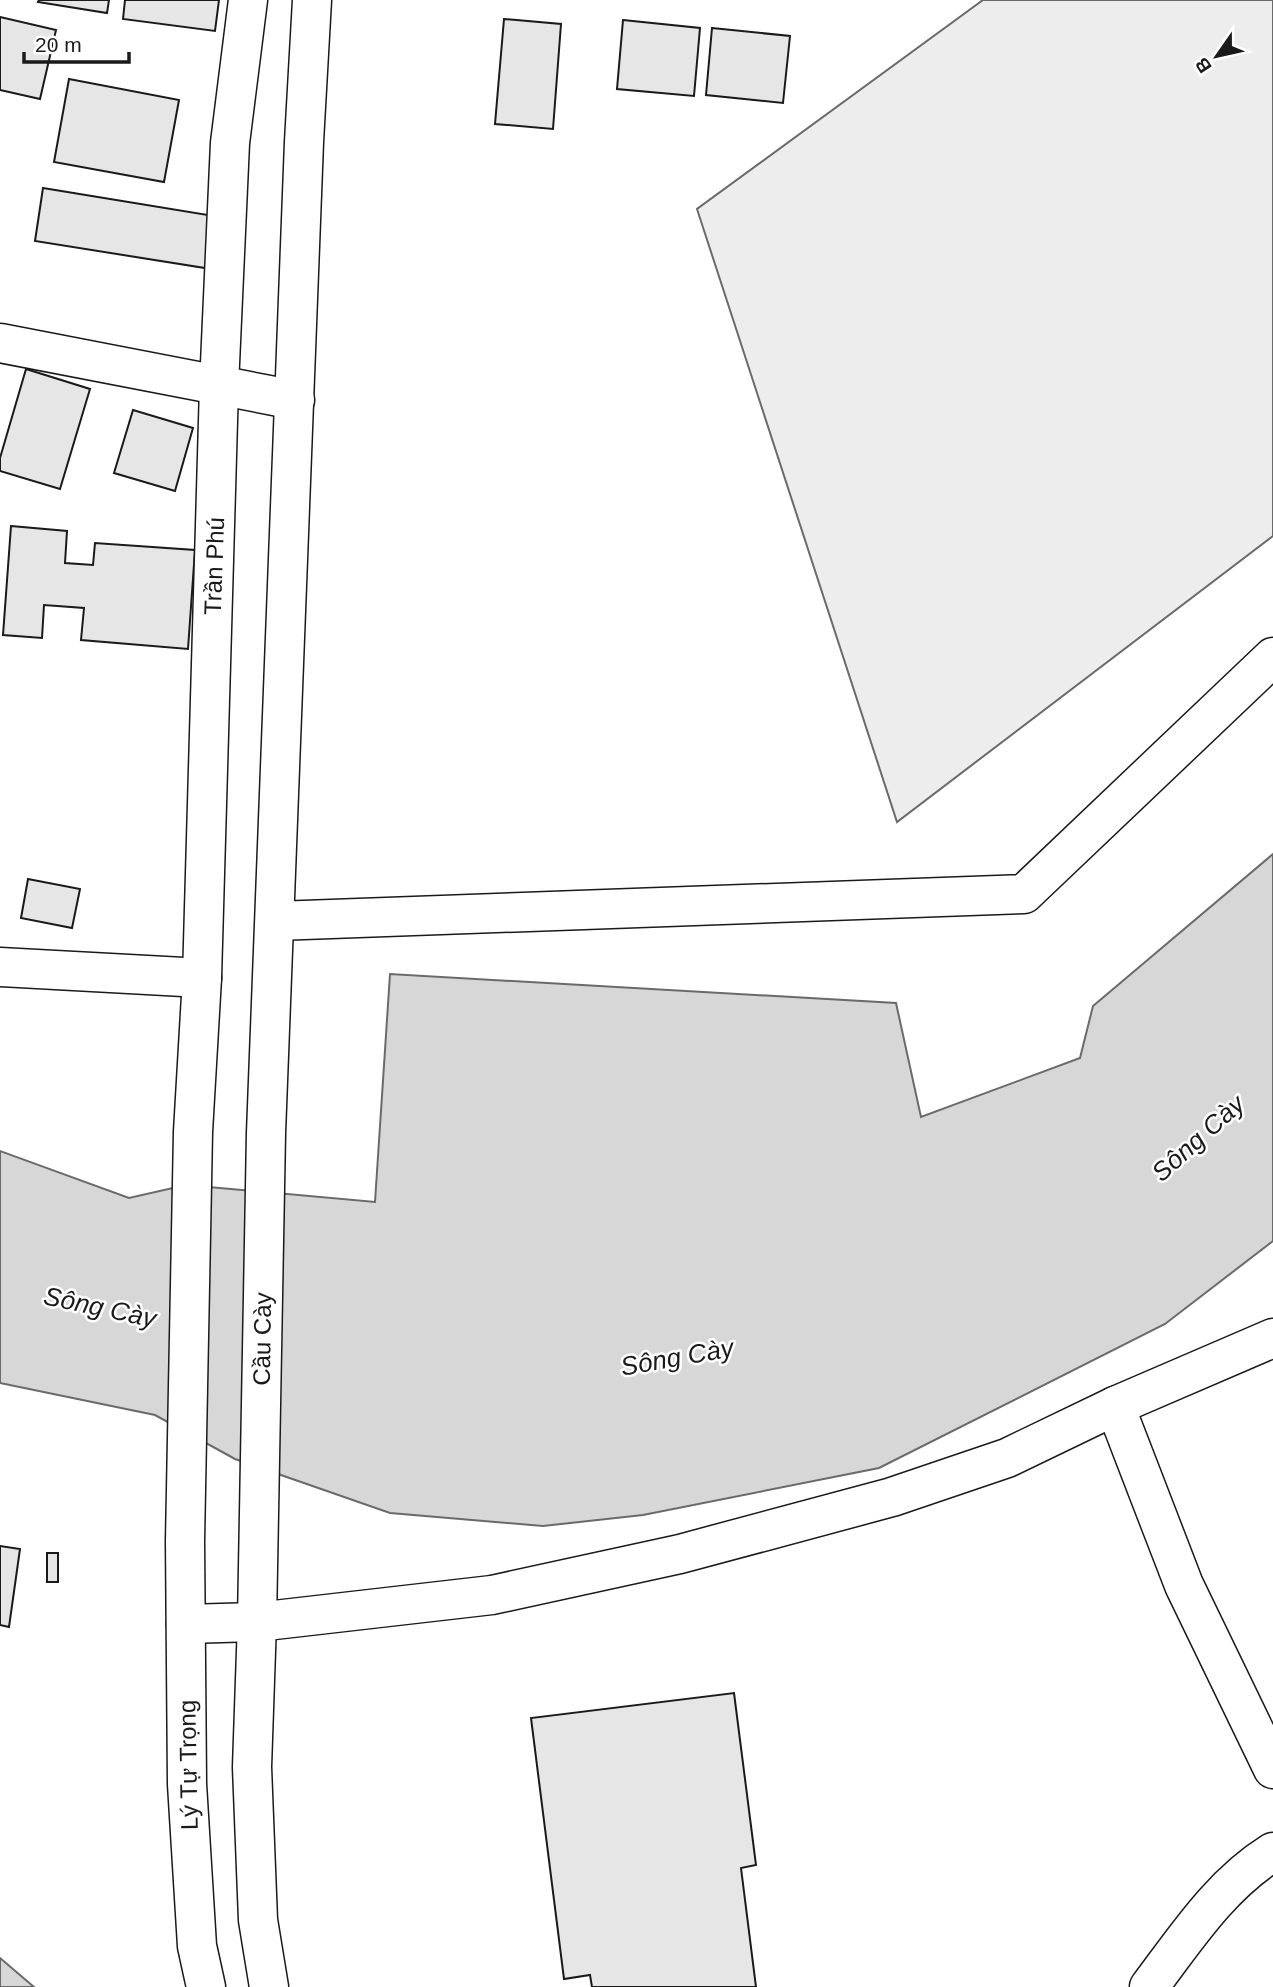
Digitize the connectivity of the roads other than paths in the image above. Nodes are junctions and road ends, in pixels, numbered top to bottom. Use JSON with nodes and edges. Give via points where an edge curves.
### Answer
{"nodes":[{"id":1,"x":248,"y":0,"type":"edge"},
{"id":2,"x":312,"y":0,"type":"edge"},
{"id":3,"x":0,"y":343,"type":"edge"},
{"id":4,"x":219,"y":386,"type":"junction"},
{"id":5,"x":295,"y":400,"type":"junction"},
{"id":6,"x":1273,"y":657,"type":"edge"},
{"id":7,"x":276,"y":921,"type":"junction"},
{"id":8,"x":0,"y":967,"type":"edge"},
{"id":9,"x":202,"y":978,"type":"junction"},
{"id":10,"x":1273,"y":1338,"type":"edge"},
{"id":11,"x":1115,"y":1406,"type":"junction"},
{"id":12,"x":186,"y":1541,"type":"joint"},
{"id":13,"x":257,"y":1622,"type":"junction"},
{"id":14,"x":186,"y":1624,"type":"junction"},
{"id":15,"x":1273,"y":1769,"type":"edge"},
{"id":16,"x":1273,"y":1852,"type":"edge"},
{"id":17,"x":205,"y":1987,"type":"edge"},
{"id":18,"x":269,"y":1987,"type":"edge"},
{"id":19,"x":1149,"y":1987,"type":"edge"}],
"edges":[{"from":1,"to":4,"type":"main road","name":"Trần Phú","via":[[230,143]]},
{"from":2,"to":5,"type":"main road"},
{"from":3,"to":4,"type":"main road"},
{"from":4,"to":5,"type":"main road"},
{"from":4,"to":9,"type":"main road","name":"Trần Phú"},
{"from":5,"to":7,"type":"main road"},
{"from":6,"to":7,"type":"main road","via":[[1024,894]]},
{"from":7,"to":13,"type":"main road","name":"Cầu Cày","via":[[266,1133]]},
{"from":8,"to":9,"type":"main road"},
{"from":9,"to":12,"type":"main road","name":"Trần Phú","via":[[193,1132]]},
{"from":10,"to":11,"type":"main road"},
{"from":11,"to":13,"type":"main road","via":[[1007,1458],[904,1493],[680,1554],[492,1595]]},
{"from":11,"to":15,"type":"main road","via":[[1184,1585]]},
{"from":12,"to":14,"type":"main road","name":"Lý Tự Trọng"},
{"from":13,"to":14,"type":"main road"},
{"from":13,"to":18,"type":"main road","via":[[252,1767],[258,1920]]},
{"from":14,"to":17,"type":"main road","name":"Lý Tự Trọng","via":[[187,1784],[197,1946]]},
{"from":16,"to":19,"type":"main road","via":[[1217,1897]]}]}
